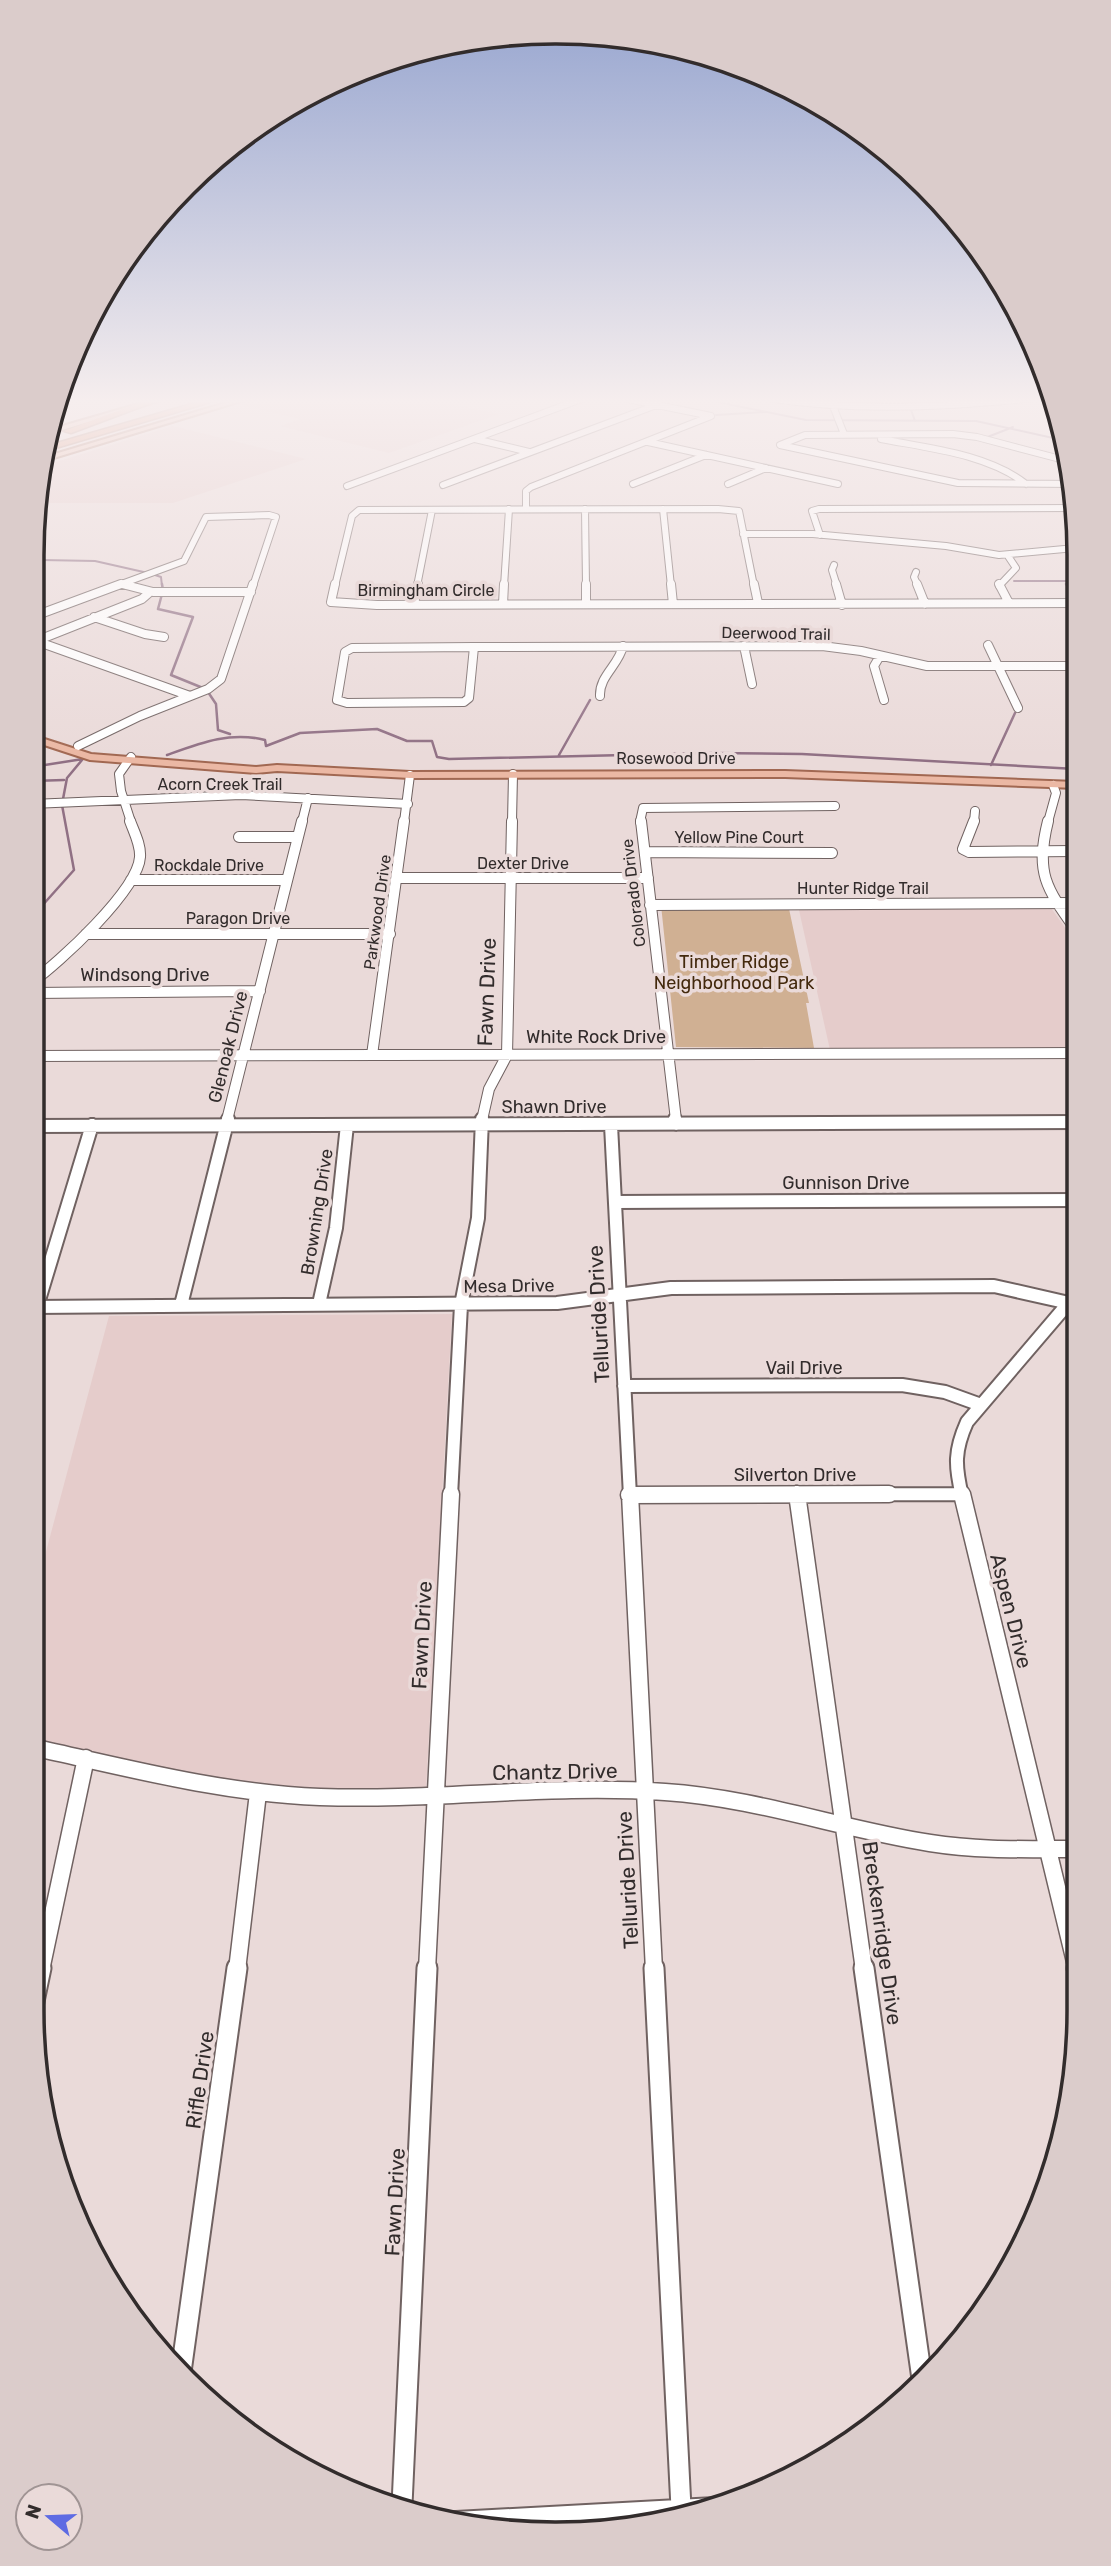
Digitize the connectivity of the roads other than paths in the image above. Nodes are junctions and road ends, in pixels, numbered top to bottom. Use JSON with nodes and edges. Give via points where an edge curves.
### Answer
{"nodes":[{"id":1,"x":206,"y":518,"type":"edge"},
{"id":2,"x":275,"y":518,"type":"edge"},
{"id":3,"x":353,"y":518,"type":"edge"},
{"id":4,"x":431,"y":518,"type":"edge"},
{"id":5,"x":508,"y":518,"type":"edge"},
{"id":6,"x":585,"y":518,"type":"edge"},
{"id":7,"x":664,"y":518,"type":"edge"},
{"id":8,"x":740,"y":518,"type":"edge"},
{"id":9,"x":814,"y":518,"type":"edge"},
{"id":10,"x":743,"y":534,"type":"junction"},
{"id":11,"x":820,"y":535,"type":"junction"},
{"id":12,"x":1067,"y":549,"type":"edge"},
{"id":13,"x":1008,"y":555,"type":"junction"},
{"id":14,"x":834,"y":565,"type":"dead end"},
{"id":15,"x":916,"y":572,"type":"dead end"},
{"id":16,"x":121,"y":584,"type":"junction"},
{"id":17,"x":150,"y":592,"type":"junction"},
{"id":18,"x":251,"y":592,"type":"junction"},
{"id":19,"x":758,"y":603,"type":"junction"},
{"id":20,"x":1009,"y":603,"type":"junction"},
{"id":21,"x":1067,"y":603,"type":"edge"},
{"id":22,"x":414,"y":604,"type":"junction"},
{"id":23,"x":503,"y":604,"type":"junction"},
{"id":24,"x":586,"y":604,"type":"junction"},
{"id":25,"x":673,"y":604,"type":"junction"},
{"id":26,"x":925,"y":604,"type":"junction"},
{"id":27,"x":842,"y":605,"type":"junction"},
{"id":28,"x":44,"y":613,"type":"edge"},
{"id":29,"x":94,"y":617,"type":"junction"},
{"id":30,"x":164,"y":637,"type":"dead end"},
{"id":31,"x":44,"y":638,"type":"edge"},
{"id":32,"x":44,"y":644,"type":"edge"},
{"id":33,"x":988,"y":645,"type":"dead end"},
{"id":34,"x":623,"y":646,"type":"junction"},
{"id":35,"x":744,"y":646,"type":"junction"},
{"id":36,"x":474,"y":647,"type":"junction"},
{"id":37,"x":880,"y":656,"type":"junction"},
{"id":38,"x":1067,"y":666,"type":"edge"},
{"id":39,"x":999,"y":667,"type":"junction"},
{"id":40,"x":752,"y":684,"type":"dead end"},
{"id":41,"x":190,"y":696,"type":"junction"},
{"id":42,"x":600,"y":696,"type":"dead end"},
{"id":43,"x":884,"y":700,"type":"dead end"},
{"id":44,"x":1018,"y":708,"type":"dead end"},
{"id":45,"x":44,"y":734,"type":"edge"},
{"id":46,"x":44,"y":742,"type":"edge"},
{"id":47,"x":78,"y":746,"type":"junction"},
{"id":48,"x":129,"y":759,"type":"junction"},
{"id":49,"x":513,"y":774,"type":"junction"},
{"id":50,"x":410,"y":775,"type":"junction"},
{"id":51,"x":1053,"y":785,"type":"junction"},
{"id":52,"x":1067,"y":785,"type":"edge"},
{"id":53,"x":308,"y":798,"type":"junction"},
{"id":54,"x":125,"y":799,"type":"junction"},
{"id":55,"x":44,"y":803,"type":"edge"},
{"id":56,"x":408,"y":804,"type":"junction"},
{"id":57,"x":835,"y":806,"type":"dead end"},
{"id":58,"x":975,"y":811,"type":"dead end"},
{"id":59,"x":239,"y":837,"type":"dead end"},
{"id":60,"x":298,"y":837,"type":"junction"},
{"id":61,"x":1040,"y":851,"type":"junction"},
{"id":62,"x":1067,"y":851,"type":"edge"},
{"id":63,"x":646,"y":852,"type":"junction"},
{"id":64,"x":832,"y":853,"type":"dead end"},
{"id":65,"x":397,"y":878,"type":"junction"},
{"id":66,"x":511,"y":878,"type":"junction"},
{"id":67,"x":648,"y":878,"type":"junction"},
{"id":68,"x":131,"y":880,"type":"junction"},
{"id":69,"x":287,"y":880,"type":"junction"},
{"id":70,"x":1057,"y":903,"type":"junction"},
{"id":71,"x":1067,"y":903,"type":"edge"},
{"id":72,"x":650,"y":905,"type":"junction"},
{"id":73,"x":1067,"y":917,"type":"edge"},
{"id":74,"x":274,"y":933,"type":"junction"},
{"id":75,"x":86,"y":934,"type":"junction"},
{"id":76,"x":390,"y":934,"type":"junction"},
{"id":77,"x":44,"y":974,"type":"edge"},
{"id":78,"x":260,"y":991,"type":"junction"},
{"id":79,"x":44,"y":993,"type":"edge"},
{"id":80,"x":1067,"y":1053,"type":"edge"},
{"id":81,"x":667,"y":1054,"type":"junction"},
{"id":82,"x":372,"y":1055,"type":"junction"},
{"id":83,"x":507,"y":1055,"type":"junction"},
{"id":84,"x":44,"y":1056,"type":"edge"},
{"id":85,"x":243,"y":1056,"type":"junction"},
{"id":86,"x":1067,"y":1122,"type":"edge"},
{"id":87,"x":481,"y":1124,"type":"junction"},
{"id":88,"x":676,"y":1124,"type":"junction"},
{"id":89,"x":92,"y":1125,"type":"junction"},
{"id":90,"x":226,"y":1125,"type":"junction"},
{"id":91,"x":347,"y":1125,"type":"junction"},
{"id":92,"x":611,"y":1125,"type":"junction"},
{"id":93,"x":44,"y":1126,"type":"edge"},
{"id":94,"x":1067,"y":1200,"type":"edge"},
{"id":95,"x":615,"y":1202,"type":"junction"},
{"id":96,"x":44,"y":1276,"type":"edge"},
{"id":97,"x":619,"y":1295,"type":"junction"},
{"id":98,"x":1067,"y":1297,"type":"edge"},
{"id":99,"x":319,"y":1304,"type":"junction"},
{"id":100,"x":181,"y":1305,"type":"junction"},
{"id":101,"x":461,"y":1305,"type":"junction"},
{"id":102,"x":1067,"y":1305,"type":"edge"},
{"id":103,"x":44,"y":1307,"type":"edge"},
{"id":104,"x":624,"y":1387,"type":"junction"},
{"id":105,"x":981,"y":1405,"type":"junction"},
{"id":106,"x":797,"y":1494,"type":"junction"},
{"id":107,"x":961,"y":1494,"type":"junction"},
{"id":108,"x":629,"y":1495,"type":"junction"},
{"id":109,"x":44,"y":1749,"type":"edge"},
{"id":110,"x":86,"y":1758,"type":"junction"},
{"id":111,"x":644,"y":1791,"type":"junction"},
{"id":112,"x":258,"y":1793,"type":"junction"},
{"id":113,"x":435,"y":1795,"type":"junction"},
{"id":114,"x":843,"y":1824,"type":"junction"},
{"id":115,"x":1048,"y":1849,"type":"junction"},
{"id":116,"x":1067,"y":1849,"type":"edge"},
{"id":117,"x":1067,"y":1927,"type":"edge"},
{"id":118,"x":44,"y":1955,"type":"edge"},
{"id":119,"x":183,"y":2360,"type":"edge"},
{"id":120,"x":920,"y":2368,"type":"edge"},
{"id":121,"x":402,"y":2499,"type":"edge"},
{"id":122,"x":681,"y":2507,"type":"edge"},
{"id":123,"x":671,"y":2509,"type":"edge"},
{"id":124,"x":499,"y":2519,"type":"edge"}],
"edges":[{"from":1,"to":16,"type":"street","via":[[184,561]]},
{"from":2,"to":18,"type":"street"},
{"from":3,"to":22,"type":"street","name":"Birmingham Circle","via":[[331,602]]},
{"from":4,"to":22,"type":"street"},
{"from":5,"to":23,"type":"street"},
{"from":6,"to":24,"type":"street"},
{"from":7,"to":25,"type":"street"},
{"from":8,"to":10,"type":"street","name":"Birmingham Circle"},
{"from":9,"to":11,"type":"street"},
{"from":10,"to":11,"type":"street"},
{"from":10,"to":19,"type":"street","name":"Birmingham Circle"},
{"from":11,"to":13,"type":"street"},
{"from":12,"to":13,"type":"street"},
{"from":13,"to":20,"type":"street","via":[[1016,569],[999,586]]},
{"from":14,"to":27,"type":"street"},
{"from":15,"to":26,"type":"street"},
{"from":16,"to":17,"type":"street"},
{"from":16,"to":28,"type":"street"},
{"from":17,"to":18,"type":"street"},
{"from":17,"to":29,"type":"street"},
{"from":18,"to":41,"type":"street","via":[[221,679]]},
{"from":19,"to":25,"type":"street","name":"Birmingham Circle"},
{"from":19,"to":27,"type":"street","name":"Birmingham Circle"},
{"from":20,"to":21,"type":"street","name":"Birmingham Circle"},
{"from":20,"to":26,"type":"street","name":"Birmingham Circle"},
{"from":22,"to":23,"type":"street","name":"Birmingham Circle"},
{"from":23,"to":24,"type":"street","name":"Birmingham Circle"},
{"from":24,"to":25,"type":"street","name":"Birmingham Circle"},
{"from":26,"to":27,"type":"street","name":"Birmingham Circle"},
{"from":29,"to":30,"type":"street"},
{"from":29,"to":31,"type":"street"},
{"from":32,"to":41,"type":"street"},
{"from":33,"to":39,"type":"street"},
{"from":34,"to":35,"type":"street","name":"Deerwood Trail"},
{"from":34,"to":36,"type":"street","name":"Deerwood Trail"},
{"from":34,"to":42,"type":"street","via":[[620,661],[598,689]]},
{"from":35,"to":37,"type":"street","name":"Deerwood Trail","via":[[832,646]]},
{"from":35,"to":40,"type":"street"},
{"from":36,"to":36,"type":"street","name":"Deerwood Trail","via":[[348,649],[337,700],[464,702],[469,698]]},
{"from":37,"to":39,"type":"street","name":"Deerwood Trail","via":[[928,666]]},
{"from":37,"to":43,"type":"street","via":[[874,666]]},
{"from":38,"to":39,"type":"street","name":"Deerwood Trail"},
{"from":39,"to":44,"type":"street"},
{"from":41,"to":47,"type":"street"},
{"from":45,"to":47,"type":"main road","name":"Rosewood Drive"},
{"from":46,"to":48,"type":"main road","name":"Rosewood Drive","via":[[90,757]]},
{"from":47,"to":48,"type":"main road","name":"Rosewood Drive"},
{"from":48,"to":50,"type":"main road","name":"Rosewood Drive"},
{"from":48,"to":54,"type":"street","via":[[119,774]]},
{"from":49,"to":50,"type":"main road","name":"Rosewood Drive"},
{"from":49,"to":51,"type":"main road","name":"Rosewood Drive","via":[[785,774]]},
{"from":49,"to":66,"type":"street","name":"Fawn Drive"},
{"from":50,"to":56,"type":"street","name":"Parkwood Drive"},
{"from":51,"to":52,"type":"main road","name":"Rosewood Drive"},
{"from":51,"to":61,"type":"street","via":[[1056,793]]},
{"from":53,"to":54,"type":"street","name":"Acorn Creek Trail"},
{"from":53,"to":56,"type":"street","name":"Acorn Creek Trail"},
{"from":53,"to":60,"type":"street","name":"Glenoak Drive"},
{"from":54,"to":55,"type":"street","name":"Acorn Creek Trail"},
{"from":54,"to":68,"type":"street","via":[[140,859]]},
{"from":56,"to":65,"type":"street","name":"Parkwood Drive"},
{"from":57,"to":63,"type":"street","name":"Colorado Drive","via":[[643,808],[640,824]]},
{"from":58,"to":61,"type":"street","via":[[963,849]]},
{"from":59,"to":60,"type":"street"},
{"from":60,"to":69,"type":"street","name":"Glenoak Drive"},
{"from":61,"to":62,"type":"street"},
{"from":61,"to":70,"type":"street","via":[[1041,877]]},
{"from":63,"to":64,"type":"street","name":"Yellow Pine Court"},
{"from":63,"to":67,"type":"street","name":"Colorado Drive"},
{"from":65,"to":66,"type":"street","name":"Dexter Drive"},
{"from":65,"to":76,"type":"street","name":"Parkwood Drive"},
{"from":66,"to":67,"type":"street","name":"Dexter Drive"},
{"from":66,"to":83,"type":"street","name":"Fawn Drive"},
{"from":67,"to":72,"type":"street","name":"Colorado Drive"},
{"from":68,"to":69,"type":"street","name":"Rockdale Drive"},
{"from":68,"to":75,"type":"street"},
{"from":69,"to":74,"type":"street","name":"Glenoak Drive"},
{"from":70,"to":71,"type":"street","name":"Hunter Ridge Trail"},
{"from":70,"to":72,"type":"street","name":"Hunter Ridge Trail"},
{"from":70,"to":73,"type":"street"},
{"from":72,"to":81,"type":"street","name":"Colorado Drive"},
{"from":74,"to":75,"type":"street","name":"Paragon Drive"},
{"from":74,"to":76,"type":"street","name":"Paragon Drive"},
{"from":74,"to":78,"type":"street","name":"Glenoak Drive"},
{"from":75,"to":77,"type":"street"},
{"from":76,"to":82,"type":"street","name":"Parkwood Drive"},
{"from":78,"to":79,"type":"street","name":"Windsong Drive"},
{"from":78,"to":85,"type":"street","name":"Glenoak Drive"},
{"from":80,"to":81,"type":"street","name":"White Rock Drive"},
{"from":81,"to":83,"type":"street","name":"White Rock Drive"},
{"from":81,"to":88,"type":"street","name":"Colorado Drive"},
{"from":82,"to":83,"type":"street","name":"White Rock Drive"},
{"from":82,"to":85,"type":"street","name":"White Rock Drive"},
{"from":83,"to":87,"type":"street","name":"Fawn Drive","via":[[489,1089]]},
{"from":84,"to":85,"type":"street","name":"White Rock Drive"},
{"from":85,"to":90,"type":"street","name":"Glenoak Drive"},
{"from":86,"to":88,"type":"street","name":"Shawn Drive"},
{"from":87,"to":91,"type":"street","name":"Shawn Drive"},
{"from":87,"to":92,"type":"street","name":"Shawn Drive"},
{"from":87,"to":101,"type":"street","name":"Fawn Drive","via":[[478,1218]]},
{"from":88,"to":92,"type":"street","name":"Shawn Drive"},
{"from":89,"to":90,"type":"street","name":"Shawn Drive"},
{"from":89,"to":93,"type":"street","name":"Shawn Drive"},
{"from":89,"to":96,"type":"street"},
{"from":90,"to":91,"type":"street","name":"Shawn Drive"},
{"from":90,"to":100,"type":"street","name":"Glenoak Drive"},
{"from":91,"to":99,"type":"street","name":"Browning Drive","via":[[336,1228]]},
{"from":92,"to":95,"type":"street","name":"Telluride Drive"},
{"from":94,"to":95,"type":"street","name":"Gunnison Drive"},
{"from":95,"to":97,"type":"street","name":"Telluride Drive"},
{"from":97,"to":98,"type":"street","name":"Mesa Drive","via":[[671,1288],[994,1286]]},
{"from":97,"to":101,"type":"street","name":"Mesa Drive","via":[[557,1303]]},
{"from":97,"to":104,"type":"street","name":"Telluride Drive"},
{"from":99,"to":100,"type":"street","name":"Mesa Drive"},
{"from":99,"to":101,"type":"street","name":"Mesa Drive"},
{"from":100,"to":103,"type":"street","name":"Mesa Drive"},
{"from":101,"to":113,"type":"street","name":"Fawn Drive"},
{"from":102,"to":105,"type":"street","name":"Aspen Drive"},
{"from":104,"to":105,"type":"street","name":"Vail Drive","via":[[902,1385],[945,1392]]},
{"from":104,"to":108,"type":"street","name":"Telluride Drive"},
{"from":105,"to":107,"type":"street","name":"Aspen Drive","via":[[958,1440],[955,1466]]},
{"from":106,"to":107,"type":"street","name":"Silverton Drive"},
{"from":106,"to":108,"type":"street","name":"Silverton Drive"},
{"from":106,"to":114,"type":"street","name":"Breckenridge Drive"},
{"from":107,"to":115,"type":"street","name":"Aspen Drive"},
{"from":108,"to":111,"type":"street","name":"Telluride Drive"},
{"from":109,"to":110,"type":"street","name":"Chantz Drive"},
{"from":110,"to":112,"type":"street","name":"Chantz Drive","via":[[159,1777]]},
{"from":110,"to":118,"type":"street"},
{"from":111,"to":113,"type":"street","name":"Chantz Drive"},
{"from":111,"to":114,"type":"street","name":"Chantz Drive","via":[[739,1800]]},
{"from":111,"to":122,"type":"street","name":"Telluride Drive"},
{"from":112,"to":113,"type":"street","name":"Chantz Drive"},
{"from":112,"to":119,"type":"street","name":"Rifle Drive","via":[[227,2054]]},
{"from":113,"to":121,"type":"street","name":"Fawn Drive"},
{"from":114,"to":115,"type":"street","name":"Chantz Drive","via":[[959,1847]]},
{"from":114,"to":120,"type":"street","name":"Breckenridge Drive"},
{"from":115,"to":116,"type":"street","name":"Chantz Drive"},
{"from":115,"to":117,"type":"street","name":"Aspen Drive"},
{"from":123,"to":124,"type":"street"}]}
